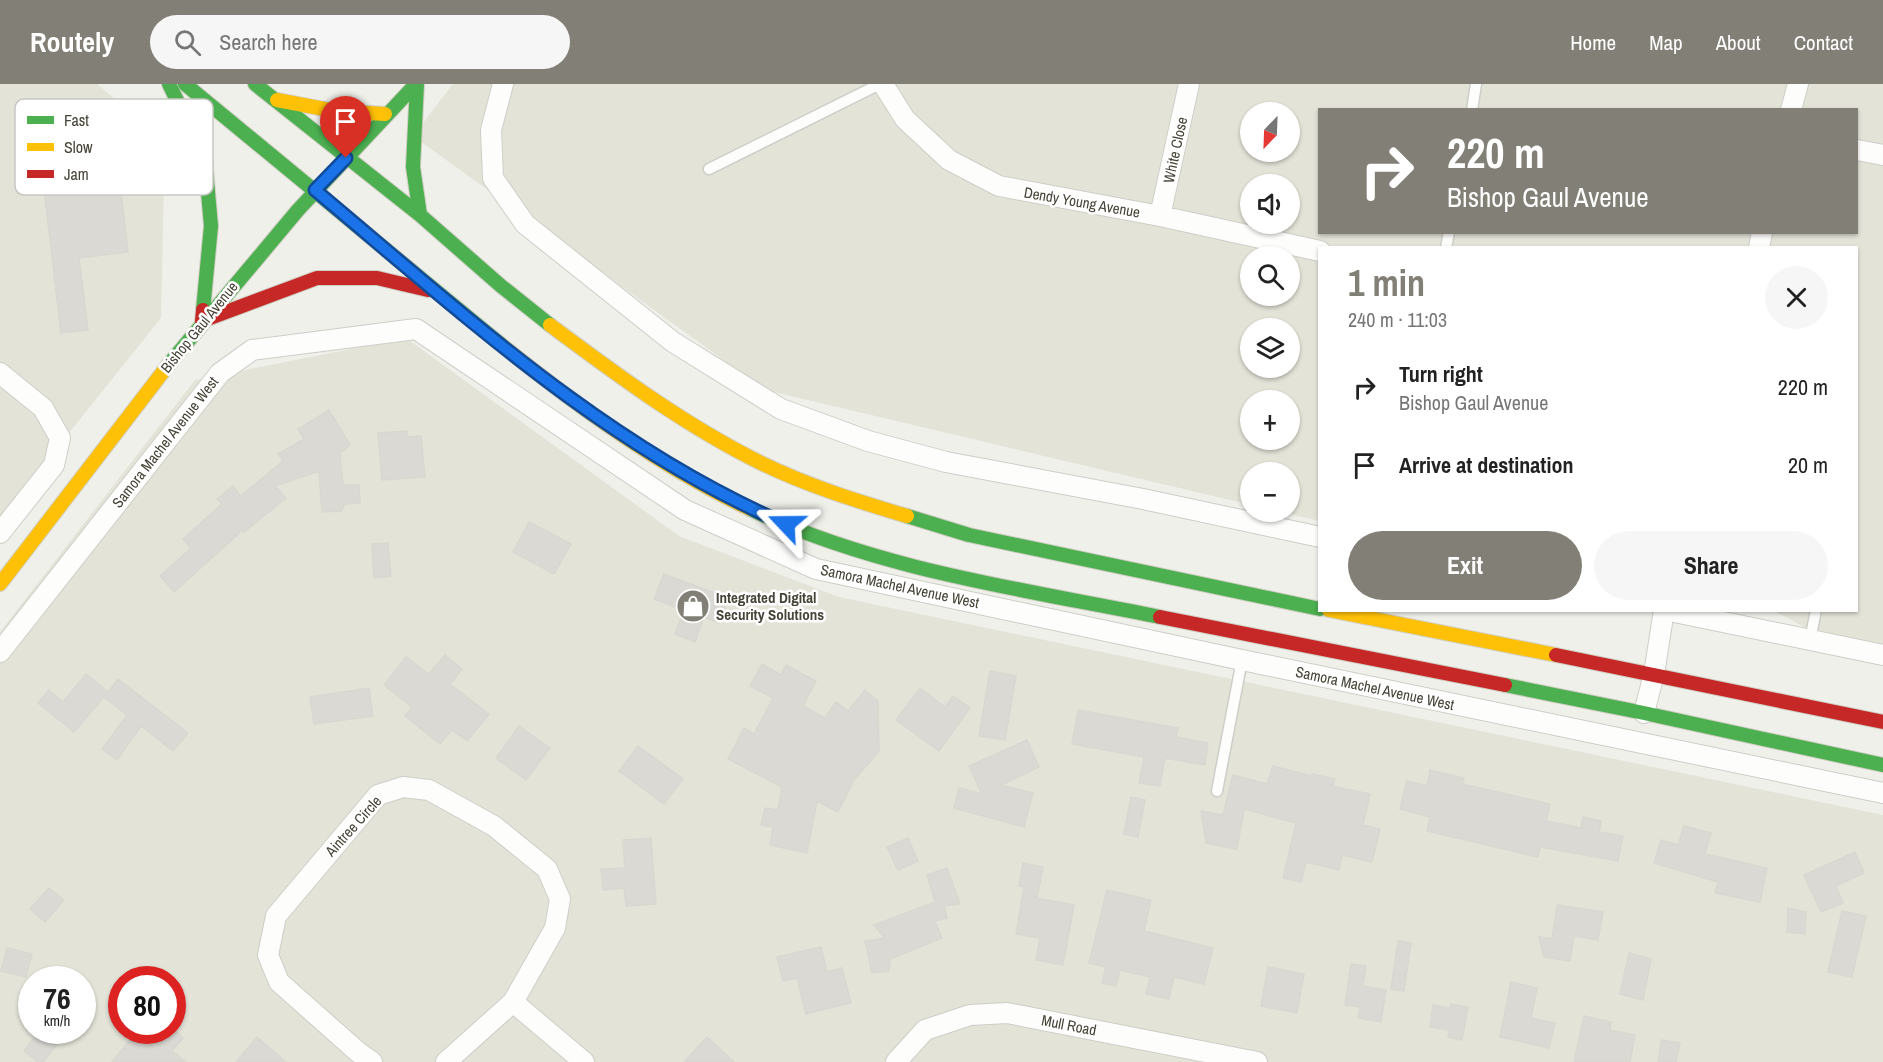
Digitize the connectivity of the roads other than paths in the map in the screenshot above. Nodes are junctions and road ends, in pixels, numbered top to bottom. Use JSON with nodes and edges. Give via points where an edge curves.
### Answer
{"nodes":[{"id":1,"x":169,"y":84,"type":"edge"},
{"id":2,"x":184,"y":84,"type":"edge"},
{"id":3,"x":255,"y":84,"type":"edge"},
{"id":4,"x":417,"y":84,"type":"edge"},
{"id":5,"x":503,"y":84,"type":"edge"},
{"id":6,"x":882,"y":84,"type":"edge"},
{"id":7,"x":1189,"y":84,"type":"edge"},
{"id":8,"x":1476,"y":84,"type":"edge"},
{"id":9,"x":1798,"y":84,"type":"edge"},
{"id":10,"x":176,"y":99,"type":"edge"},
{"id":11,"x":203,"y":99,"type":"edge"},
{"id":12,"x":273,"y":99,"type":"junction"},
{"id":13,"x":213,"y":107,"type":"edge"},
{"id":14,"x":1472,"y":108,"type":"edge"},
{"id":15,"x":1792,"y":108,"type":"edge"},
{"id":16,"x":385,"y":114,"type":"junction"},
{"id":17,"x":1858,"y":150,"type":"edge"},
{"id":18,"x":1883,"y":155,"type":"edge"},
{"id":19,"x":346,"y":158,"type":"junction"},
{"id":20,"x":709,"y":169,"type":"dead end"},
{"id":21,"x":315,"y":190,"type":"junction"},
{"id":22,"x":209,"y":195,"type":"edge"},
{"id":23,"x":420,"y":215,"type":"junction"},
{"id":24,"x":1160,"y":216,"type":"junction"},
{"id":25,"x":1318,"y":251,"type":"edge"},
{"id":26,"x":434,"y":292,"type":"junction"},
{"id":27,"x":202,"y":321,"type":"junction"},
{"id":28,"x":0,"y":373,"type":"edge"},
{"id":29,"x":0,"y":533,"type":"edge"},
{"id":30,"x":1318,"y":537,"type":"edge"},
{"id":31,"x":0,"y":584,"type":"edge"},
{"id":32,"x":1318,"y":609,"type":"edge"},
{"id":33,"x":1339,"y":612,"type":"edge"},
{"id":34,"x":1664,"y":612,"type":"edge"},
{"id":35,"x":1674,"y":612,"type":"edge"},
{"id":36,"x":1816,"y":612,"type":"edge"},
{"id":37,"x":1810,"y":640,"type":"junction"},
{"id":38,"x":0,"y":652,"type":"edge"},
{"id":39,"x":1883,"y":655,"type":"edge"},
{"id":40,"x":1242,"y":660,"type":"junction"},
{"id":41,"x":1654,"y":674,"type":"junction"},
{"id":42,"x":1644,"y":713,"type":"junction"},
{"id":43,"x":1883,"y":722,"type":"edge"},
{"id":44,"x":1883,"y":765,"type":"edge"},
{"id":45,"x":1216,"y":791,"type":"dead end"},
{"id":46,"x":1883,"y":793,"type":"edge"},
{"id":47,"x":513,"y":1002,"type":"junction"},
{"id":48,"x":372,"y":1062,"type":"edge"},
{"id":49,"x":446,"y":1062,"type":"edge"},
{"id":50,"x":584,"y":1062,"type":"edge"},
{"id":51,"x":896,"y":1062,"type":"edge"},
{"id":52,"x":1257,"y":1062,"type":"edge"}],
"edges":[{"from":1,"to":10,"type":"main road"},
{"from":2,"to":11,"type":"main road","name":"Samora Machel Avenue West"},
{"from":3,"to":12,"type":"main road"},
{"from":4,"to":16,"type":"main road","name":"Bishop Gaul Avenue"},
{"from":4,"to":23,"type":"main road","via":[[413,167]]},
{"from":5,"to":30,"type":"street","via":[[491,130],[493,178],[525,224],[673,342],[781,409],[868,441],[946,462]]},
{"from":6,"to":20,"type":"lane"},
{"from":6,"to":24,"type":"street","name":"Dendy Young Avenue","via":[[905,119],[948,160],[999,186]]},
{"from":7,"to":24,"type":"street","name":"White Close"},
{"from":8,"to":14,"type":"lane"},
{"from":9,"to":15,"type":"street"},
{"from":12,"to":16,"type":"main road","via":[[335,111]]},
{"from":12,"to":19,"type":"main road"},
{"from":13,"to":21,"type":"main road","name":"Samora Machel Avenue West"},
{"from":16,"to":19,"type":"main road","name":"Bishop Gaul Avenue"},
{"from":17,"to":18,"type":"street"},
{"from":19,"to":21,"type":"main road","name":"Bishop Gaul Avenue"},
{"from":19,"to":23,"type":"main road"},
{"from":21,"to":26,"type":"main road","name":"Samora Machel Avenue West"},
{"from":21,"to":27,"type":"main road","name":"Bishop Gaul Avenue"},
{"from":22,"to":27,"type":"main road","via":[[211,226]]},
{"from":23,"to":32,"type":"main road","via":[[501,286],[623,379],[761,463],[825,491],[969,535]]},
{"from":24,"to":25,"type":"street","name":"Dendy Young Avenue"},
{"from":26,"to":27,"type":"main road","via":[[377,278],[317,278]]},
{"from":26,"to":42,"type":"main road","name":"Samora Machel Avenue West","via":[[642,448],[743,506],[830,540],[894,562],[957,576]]},
{"from":27,"to":31,"type":"main road","name":"Bishop Gaul Avenue"},
{"from":28,"to":29,"type":"street","via":[[43,408],[60,438],[54,465]]},
{"from":33,"to":41,"type":"main road"},
{"from":34,"to":41,"type":"street"},
{"from":35,"to":37,"type":"street"},
{"from":36,"to":37,"type":"lane"},
{"from":37,"to":39,"type":"street"},
{"from":38,"to":40,"type":"street","name":"Samora Machel Avenue West","via":[[220,373],[252,350],[416,329],[685,510],[816,569]]},
{"from":40,"to":45,"type":"lane"},
{"from":40,"to":46,"type":"street","name":"Samora Machel Avenue West"},
{"from":41,"to":42,"type":"street"},
{"from":41,"to":43,"type":"main road"},
{"from":42,"to":44,"type":"main road","name":"Samora Machel Avenue West"},
{"from":47,"to":48,"type":"street","name":"Aintree Circle","via":[[555,928],[560,899],[547,869],[494,826],[429,790],[403,787],[378,795],[276,916],[268,955],[279,982]]},
{"from":47,"to":49,"type":"street","name":"Aintree Circle"},
{"from":47,"to":50,"type":"street"},
{"from":51,"to":52,"type":"street","name":"Mull Road","via":[[925,1030],[970,1015],[1007,1013]]}]}
